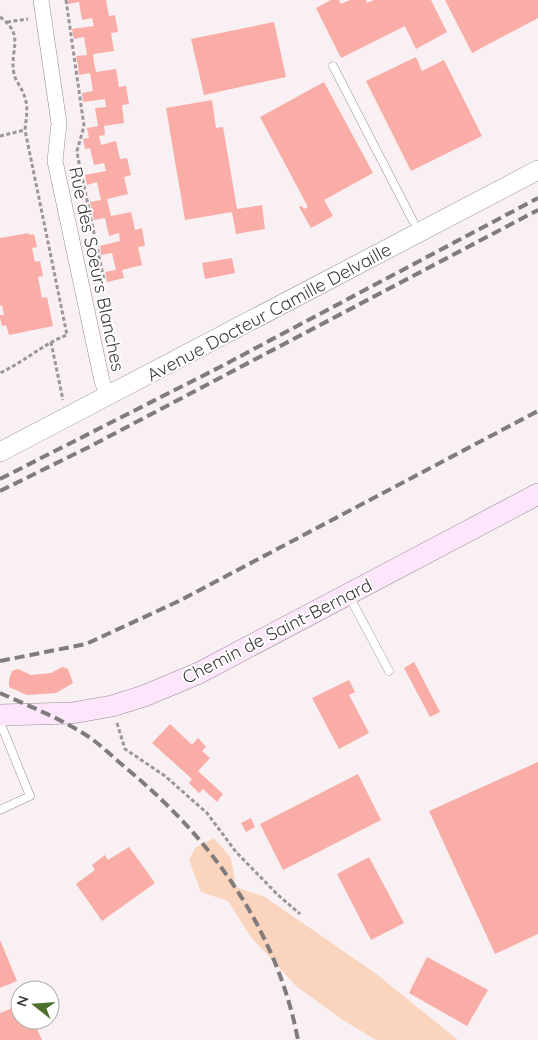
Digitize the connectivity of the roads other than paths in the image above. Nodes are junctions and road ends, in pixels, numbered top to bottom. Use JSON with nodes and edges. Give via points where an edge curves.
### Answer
{"nodes":[{"id":1,"x":41,"y":0,"type":"edge"},
{"id":2,"x":333,"y":66,"type":"dead end"},
{"id":3,"x":538,"y":170,"type":"edge"},
{"id":4,"x":413,"y":221,"type":"dead end"},
{"id":5,"x":108,"y":397,"type":"junction"},
{"id":6,"x":0,"y":452,"type":"edge"},
{"id":7,"x":538,"y":494,"type":"edge"},
{"id":8,"x":348,"y":594,"type":"junction"},
{"id":9,"x":389,"y":671,"type":"dead end"},
{"id":10,"x":0,"y":715,"type":"edge"},
{"id":11,"x":0,"y":722,"type":"edge"},
{"id":12,"x":0,"y":810,"type":"edge"}],
"edges":[{"from":1,"to":5,"type":"street","name":"Rue des Soeurs Blanches","via":[[59,122],[55,161]]},
{"from":2,"to":4,"type":"lane"},
{"from":3,"to":5,"type":"street","name":"Avenue Docteur Camille Delvaille"},
{"from":5,"to":6,"type":"street","name":"Avenue Docteur Camille Delvaille"},
{"from":7,"to":8,"type":"main road","name":"Chemin de Saint-Bernard"},
{"from":8,"to":9,"type":"lane"},
{"from":8,"to":10,"type":"main road","name":"Chemin de Saint-Bernard","via":[[200,673],[144,696],[72,713]]},
{"from":11,"to":12,"type":"lane","via":[[30,796]]}]}
